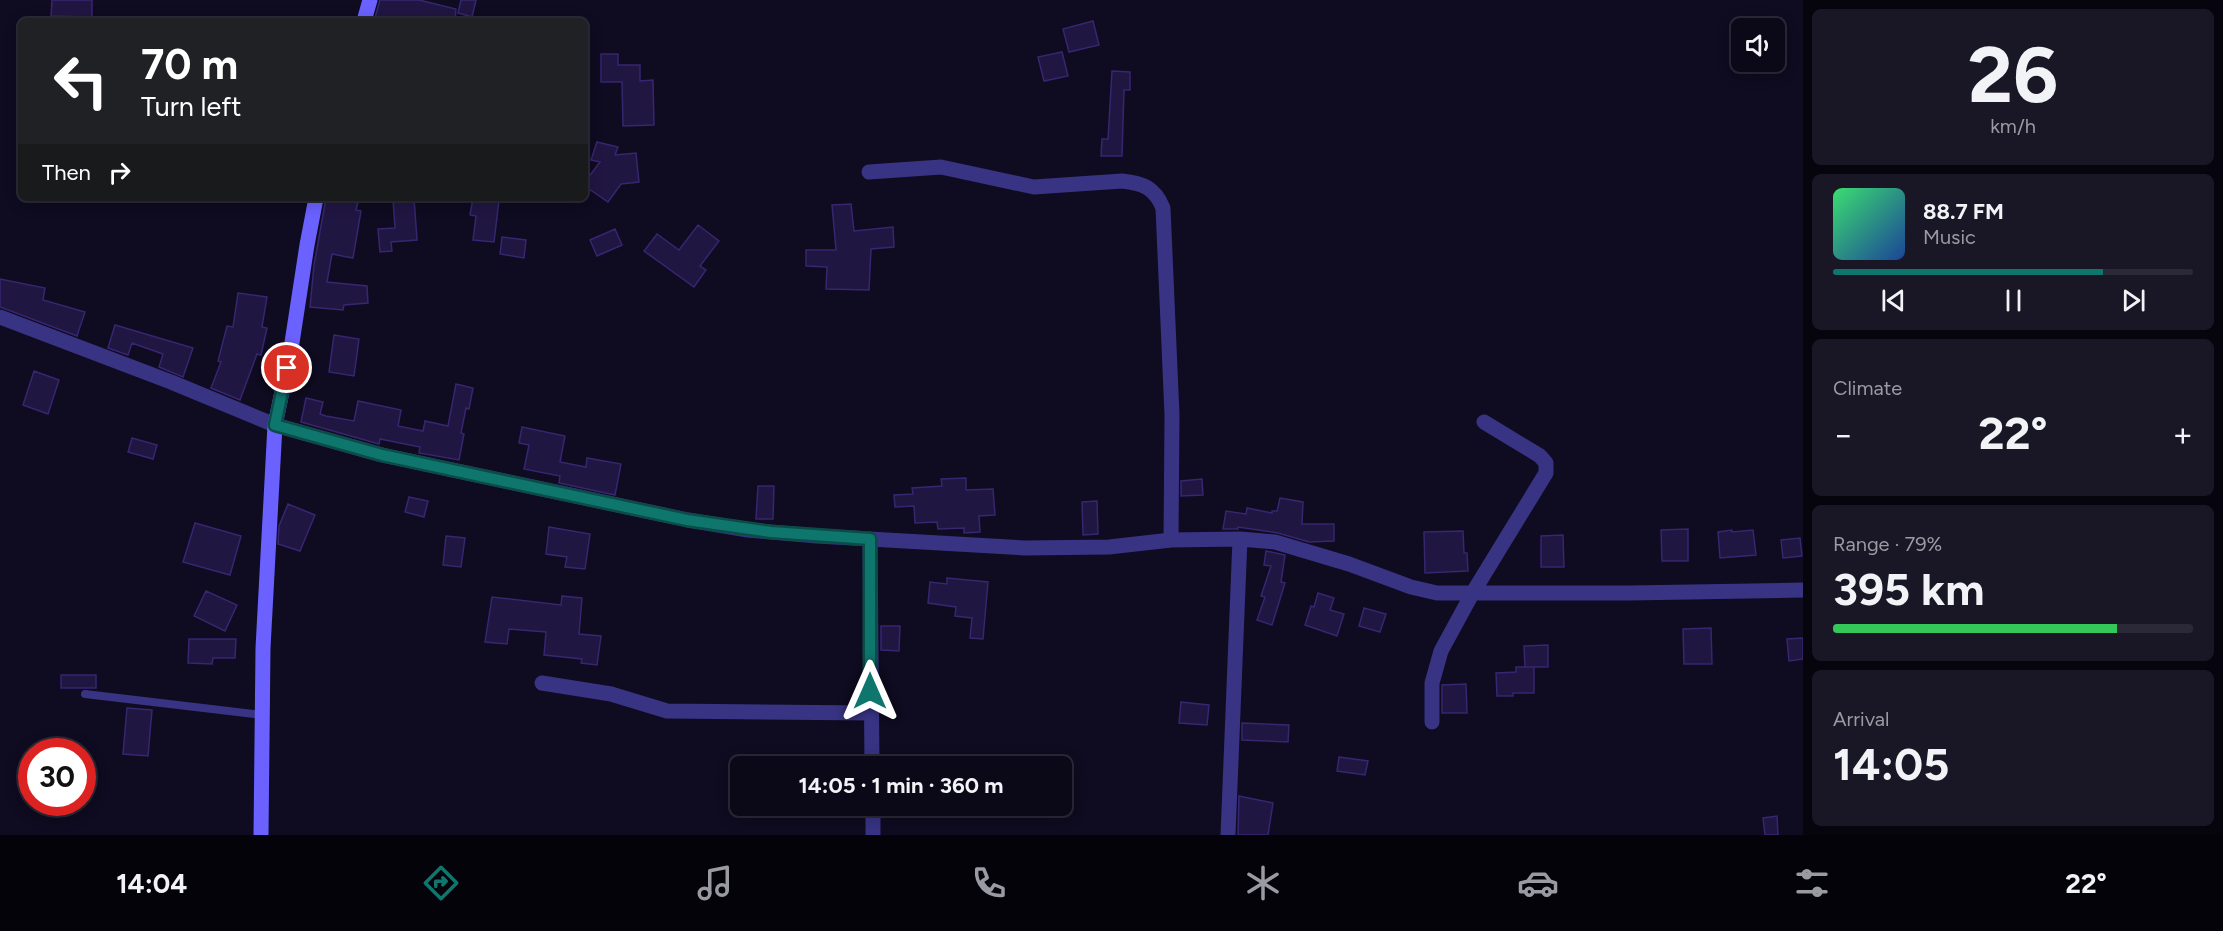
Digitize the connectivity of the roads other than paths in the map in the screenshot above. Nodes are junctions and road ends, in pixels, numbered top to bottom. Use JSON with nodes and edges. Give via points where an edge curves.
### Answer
{"nodes":[{"id":1,"x":369,"y":0,"type":"edge"},
{"id":2,"x":365,"y":18,"type":"edge"},
{"id":3,"x":869,"y":172,"type":"dead end"},
{"id":4,"x":315,"y":201,"type":"edge"},
{"id":5,"x":0,"y":317,"type":"edge"},
{"id":6,"x":1484,"y":422,"type":"dead end"},
{"id":7,"x":275,"y":425,"type":"junction"},
{"id":8,"x":870,"y":539,"type":"junction"},
{"id":9,"x":1240,"y":539,"type":"junction"},
{"id":10,"x":1171,"y":540,"type":"junction"},
{"id":11,"x":1803,"y":590,"type":"edge"},
{"id":12,"x":1472,"y":594,"type":"junction"},
{"id":13,"x":542,"y":683,"type":"dead end"},
{"id":14,"x":85,"y":694,"type":"dead end"},
{"id":15,"x":870,"y":713,"type":"junction"},
{"id":16,"x":262,"y":715,"type":"junction"},
{"id":17,"x":1432,"y":722,"type":"dead end"},
{"id":18,"x":872,"y":756,"type":"edge"},
{"id":19,"x":873,"y":816,"type":"edge"},
{"id":20,"x":261,"y":835,"type":"edge"},
{"id":21,"x":873,"y":835,"type":"edge"},
{"id":22,"x":1228,"y":835,"type":"edge"}],
"edges":[{"from":1,"to":2,"type":"main road"},
{"from":3,"to":10,"type":"street","via":[[941,167],[1034,187],[1137,182],[1158,196],[1163,208],[1172,415]]},
{"from":4,"to":7,"type":"main road"},
{"from":5,"to":7,"type":"street"},
{"from":6,"to":12,"type":"street","via":[[1540,456],[1546,469]]},
{"from":7,"to":8,"type":"street","via":[[382,455],[687,520],[771,532]]},
{"from":7,"to":16,"type":"main road"},
{"from":8,"to":10,"type":"street","via":[[1025,548],[1109,547]]},
{"from":8,"to":15,"type":"street"},
{"from":9,"to":10,"type":"street"},
{"from":9,"to":12,"type":"street","via":[[1275,542],[1411,587]]},
{"from":9,"to":22,"type":"street"},
{"from":11,"to":12,"type":"street"},
{"from":12,"to":17,"type":"street","via":[[1437,660],[1431,692]]},
{"from":13,"to":15,"type":"street","via":[[611,694],[667,711]]},
{"from":14,"to":16,"type":"lane"},
{"from":15,"to":18,"type":"street"},
{"from":16,"to":20,"type":"main road"},
{"from":19,"to":21,"type":"street"}]}
